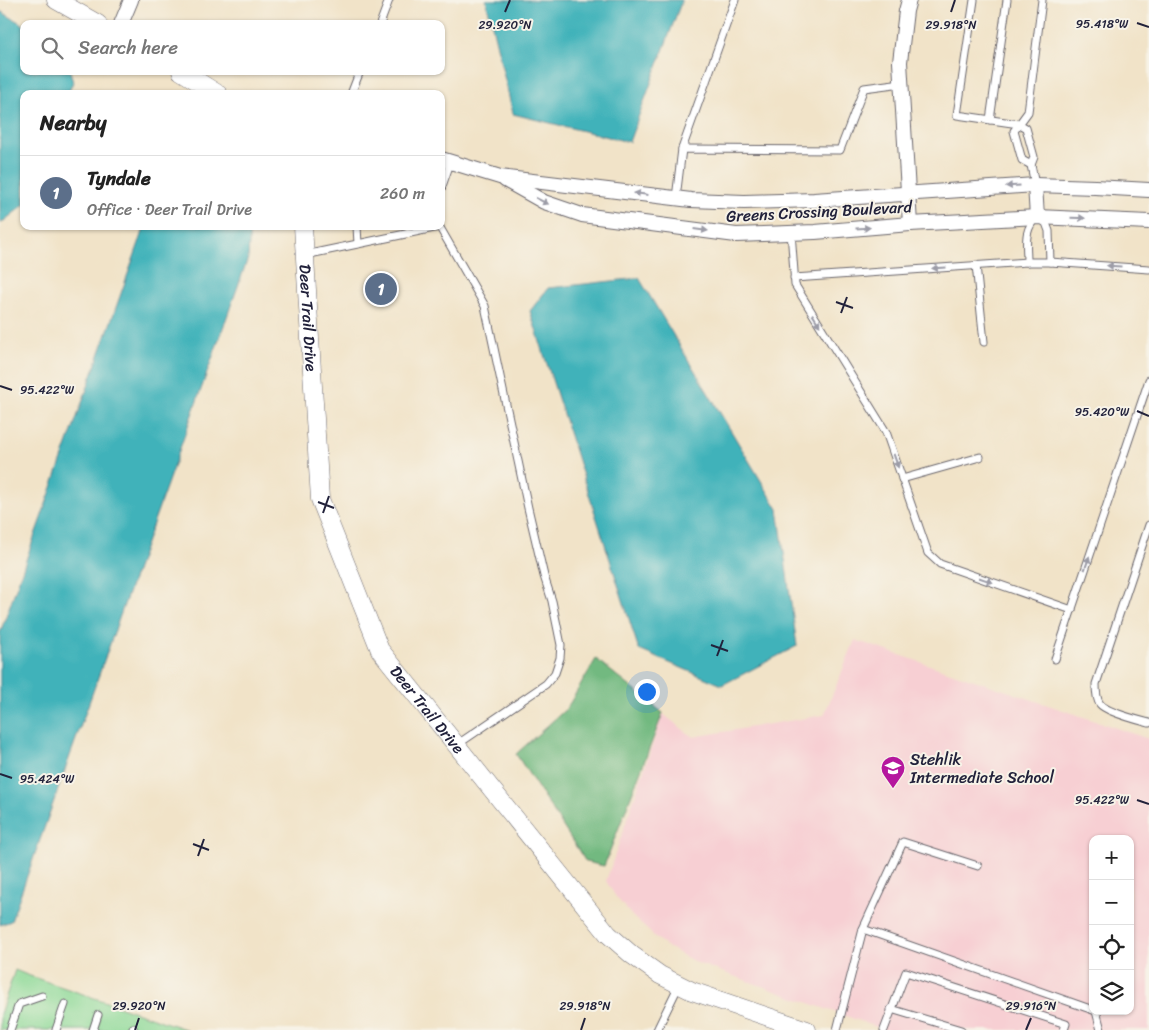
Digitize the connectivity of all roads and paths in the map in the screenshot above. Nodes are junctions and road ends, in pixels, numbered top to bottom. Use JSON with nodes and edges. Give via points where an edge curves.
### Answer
{"nodes":[{"id":1,"x":56,"y":0,"type":"edge"},
{"id":2,"x":130,"y":0,"type":"edge"},
{"id":3,"x":389,"y":0,"type":"edge"},
{"id":4,"x":735,"y":0,"type":"edge"},
{"id":5,"x":909,"y":0,"type":"edge"},
{"id":6,"x":974,"y":0,"type":"edge"},
{"id":7,"x":1007,"y":0,"type":"edge"},
{"id":8,"x":1042,"y":0,"type":"edge"},
{"id":9,"x":91,"y":20,"type":"edge"},
{"id":10,"x":122,"y":20,"type":"edge"},
{"id":11,"x":382,"y":20,"type":"edge"},
{"id":12,"x":187,"y":75,"type":"edge"},
{"id":13,"x":358,"y":75,"type":"edge"},
{"id":14,"x":902,"y":83,"type":"junction"},
{"id":15,"x":212,"y":90,"type":"edge"},
{"id":16,"x":353,"y":90,"type":"edge"},
{"id":17,"x":990,"y":120,"type":"junction"},
{"id":18,"x":1019,"y":124,"type":"junction"},
{"id":19,"x":682,"y":149,"type":"junction"},
{"id":20,"x":446,"y":161,"type":"edge"},
{"id":21,"x":1031,"y":165,"type":"junction"},
{"id":22,"x":500,"y":177,"type":"junction"},
{"id":23,"x":1035,"y":185,"type":"junction"},
{"id":24,"x":1149,"y":190,"type":"edge"},
{"id":25,"x":908,"y":193,"type":"junction"},
{"id":26,"x":676,"y":198,"type":"junction"},
{"id":27,"x":1037,"y":217,"type":"junction"},
{"id":28,"x":1149,"y":222,"type":"edge"},
{"id":29,"x":910,"y":224,"type":"junction"},
{"id":30,"x":303,"y":230,"type":"edge"},
{"id":31,"x":357,"y":230,"type":"edge"},
{"id":32,"x":425,"y":230,"type":"edge"},
{"id":33,"x":441,"y":230,"type":"edge"},
{"id":34,"x":791,"y":232,"type":"junction"},
{"id":35,"x":358,"y":244,"type":"junction"},
{"id":36,"x":305,"y":255,"type":"junction"},
{"id":37,"x":1027,"y":262,"type":"junction"},
{"id":38,"x":1050,"y":262,"type":"junction"},
{"id":39,"x":976,"y":266,"type":"junction"},
{"id":40,"x":1149,"y":268,"type":"edge"},
{"id":41,"x":794,"y":278,"type":"junction"},
{"id":42,"x":984,"y":342,"type":"dead end"},
{"id":43,"x":1149,"y":380,"type":"edge"},
{"id":44,"x":980,"y":457,"type":"dead end"},
{"id":45,"x":902,"y":479,"type":"junction"},
{"id":46,"x":1149,"y":525,"type":"edge"},
{"id":47,"x":1072,"y":610,"type":"junction"},
{"id":48,"x":1055,"y":659,"type":"dead end"},
{"id":49,"x":1149,"y":723,"type":"edge"},
{"id":50,"x":456,"y":745,"type":"junction"},
{"id":51,"x":978,"y":866,"type":"dead end"},
{"id":52,"x":863,"y":929,"type":"junction"},
{"id":53,"x":679,"y":984,"type":"junction"},
{"id":54,"x":42,"y":996,"type":"dead end"},
{"id":55,"x":65,"y":1004,"type":"dead end"},
{"id":56,"x":1089,"y":1008,"type":"edge"},
{"id":57,"x":891,"y":1009,"type":"junction"},
{"id":58,"x":1096,"y":1015,"type":"edge"},
{"id":59,"x":98,"y":1016,"type":"dead end"},
{"id":60,"x":10,"y":1030,"type":"edge"},
{"id":61,"x":56,"y":1030,"type":"edge"},
{"id":62,"x":93,"y":1030,"type":"edge"},
{"id":63,"x":657,"y":1030,"type":"edge"},
{"id":64,"x":808,"y":1030,"type":"edge"},
{"id":65,"x":837,"y":1030,"type":"edge"},
{"id":66,"x":884,"y":1030,"type":"edge"},
{"id":67,"x":961,"y":1030,"type":"edge"},
{"id":68,"x":1064,"y":1030,"type":"edge"},
{"id":69,"x":1101,"y":1030,"type":"edge"}],
"edges":[{"from":1,"to":9,"type":"street"},
{"from":2,"to":10,"type":"street"},
{"from":3,"to":11,"type":"lane"},
{"from":4,"to":19,"type":"lane"},
{"from":5,"to":14,"type":"street","via":[[900,62]]},
{"from":6,"to":17,"type":"lane","via":[[957,115]]},
{"from":7,"to":17,"type":"lane"},
{"from":8,"to":18,"type":"lane","via":[[1028,112]]},
{"from":12,"to":15,"type":"street"},
{"from":13,"to":16,"type":"lane"},
{"from":14,"to":19,"type":"lane","via":[[864,88],[840,150]]},
{"from":14,"to":25,"type":"street"},
{"from":17,"to":18,"type":"lane"},
{"from":18,"to":21,"type":"lane","via":[[1026,128],[1034,157]]},
{"from":18,"to":21,"type":"lane","via":[[1014,131],[1022,160]]},
{"from":19,"to":26,"type":"lane"},
{"from":20,"to":22,"type":"street","name":"Greens Crossing Boulevard"},
{"from":21,"to":23,"type":"lane"},
{"from":26,"to":22,"type":"street","name":"Greens Crossing Boulevard","one_way":true},
{"from":22,"to":34,"type":"street","name":"Greens Crossing Boulevard","one_way":true,"via":[[544,202],[582,215],[736,234]]},
{"from":23,"to":24,"type":"street","name":"Greens Crossing Boulevard"},
{"from":23,"to":25,"type":"street","name":"Greens Crossing Boulevard","one_way":true},
{"from":23,"to":27,"type":"street"},
{"from":25,"to":26,"type":"street","name":"Greens Crossing Boulevard","via":[[744,202]]},
{"from":25,"to":29,"type":"street"},
{"from":27,"to":28,"type":"street","name":"Greens Crossing Boulevard","one_way":true},
{"from":27,"to":29,"type":"street","name":"Greens Crossing Boulevard"},
{"from":27,"to":37,"type":"lane","via":[[1027,233]]},
{"from":27,"to":38,"type":"lane","via":[[1046,223],[1049,231]]},
{"from":34,"to":29,"type":"street","name":"Greens Crossing Boulevard","one_way":true},
{"from":30,"to":36,"type":"street","name":"Deer Trail Drive"},
{"from":31,"to":35,"type":"lane"},
{"from":32,"to":35,"type":"lane"},
{"from":33,"to":50,"type":"lane","via":[[485,306],[561,645],[555,673],[546,684]]},
{"from":34,"to":41,"type":"lane"},
{"from":35,"to":36,"type":"lane"},
{"from":36,"to":50,"type":"street","name":"Deer Trail Drive","via":[[320,498],[380,650]]},
{"from":37,"to":38,"type":"lane"},
{"from":37,"to":39,"type":"lane"},
{"from":40,"to":38,"type":"lane","one_way":true},
{"from":39,"to":41,"type":"lane","one_way":true},
{"from":39,"to":42,"type":"lane"},
{"from":41,"to":45,"type":"lane","one_way":true,"via":[[795,285],[886,432]]},
{"from":47,"to":43,"type":"lane","one_way":true},
{"from":44,"to":45,"type":"lane"},
{"from":45,"to":47,"type":"lane","one_way":true,"via":[[928,553],[940,564]]},
{"from":46,"to":49,"type":"lane","via":[[1096,684],[1104,707]]},
{"from":47,"to":48,"type":"lane"},
{"from":50,"to":53,"type":"street","name":"Deer Trail Drive","via":[[608,934],[660,975]]},
{"from":51,"to":52,"type":"lane","via":[[903,842]]},
{"from":52,"to":56,"type":"lane"},
{"from":52,"to":65,"type":"lane"},
{"from":53,"to":63,"type":"lane"},
{"from":53,"to":64,"type":"street","name":"Deer Trail Drive"},
{"from":54,"to":60,"type":"lane","via":[[19,1004]]},
{"from":55,"to":61,"type":"lane"},
{"from":57,"to":66,"type":"lane"},
{"from":57,"to":67,"type":"lane"},
{"from":57,"to":68,"type":"lane","via":[[906,972],[1066,1024]]},
{"from":58,"to":69,"type":"lane"},
{"from":59,"to":62,"type":"lane"}]}
